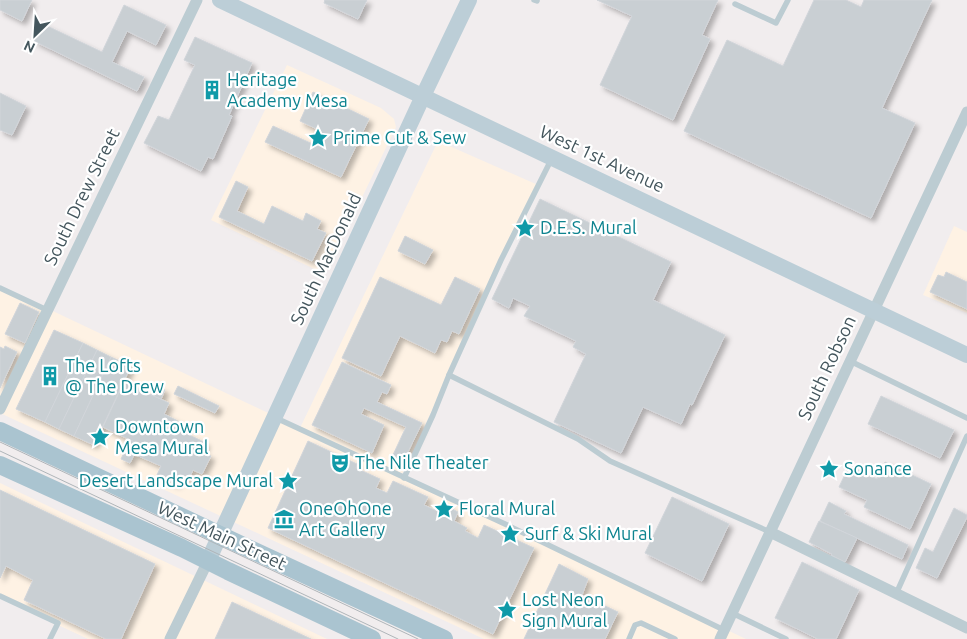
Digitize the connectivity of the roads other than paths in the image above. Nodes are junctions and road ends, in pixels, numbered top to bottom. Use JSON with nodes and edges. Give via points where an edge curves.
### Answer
{"nodes":[{"id":1,"x":197,"y":0,"type":"edge"},
{"id":2,"x":220,"y":0,"type":"edge"},
{"id":3,"x":469,"y":0,"type":"edge"},
{"id":4,"x":788,"y":0,"type":"edge"},
{"id":5,"x":735,"y":4,"type":"dead end"},
{"id":6,"x":423,"y":96,"type":"junction"},
{"id":7,"x":967,"y":112,"type":"edge"},
{"id":8,"x":553,"y":157,"type":"junction"},
{"id":9,"x":0,"y":288,"type":"edge"},
{"id":10,"x":47,"y":310,"type":"junction"},
{"id":11,"x":873,"y":311,"type":"junction"},
{"id":12,"x":967,"y":354,"type":"edge"},
{"id":13,"x":850,"y":361,"type":"junction"},
{"id":14,"x":449,"y":375,"type":"junction"},
{"id":15,"x":0,"y":409,"type":"edge"},
{"id":16,"x":274,"y":417,"type":"junction"},
{"id":17,"x":967,"y":418,"type":"edge"},
{"id":18,"x":0,"y":431,"type":"edge"},
{"id":19,"x":967,"y":436,"type":"edge"},
{"id":20,"x":0,"y":465,"type":"edge"},
{"id":21,"x":404,"y":478,"type":"junction"},
{"id":22,"x":770,"y":532,"type":"junction"},
{"id":23,"x":220,"y":535,"type":"junction"},
{"id":24,"x":208,"y":561,"type":"junction"},
{"id":25,"x":896,"y":594,"type":"junction"},
{"id":26,"x":0,"y":596,"type":"edge"},
{"id":27,"x":732,"y":613,"type":"junction"},
{"id":28,"x":967,"y":628,"type":"edge"},
{"id":29,"x":722,"y":634,"type":"edge"},
{"id":30,"x":50,"y":639,"type":"edge"},
{"id":31,"x":170,"y":639,"type":"edge"},
{"id":32,"x":372,"y":639,"type":"edge"},
{"id":33,"x":444,"y":639,"type":"edge"},
{"id":34,"x":629,"y":639,"type":"edge"},
{"id":35,"x":675,"y":639,"type":"edge"},
{"id":36,"x":786,"y":639,"type":"edge"}],
"edges":[{"from":1,"to":10,"type":"street","name":"South Drew Street"},
{"from":2,"to":6,"type":"street","name":"West 1st Avenue"},
{"from":3,"to":6,"type":"street","name":"South MacDonald"},
{"from":4,"to":5,"type":"lane","via":[[776,24]]},
{"from":6,"to":8,"type":"street","name":"West 1st Avenue"},
{"from":6,"to":16,"type":"street","name":"South MacDonald"},
{"from":7,"to":11,"type":"street","name":"South Robson"},
{"from":8,"to":11,"type":"street","name":"West 1st Avenue"},
{"from":8,"to":14,"type":"lane","via":[[501,260]]},
{"from":9,"to":10,"type":"lane"},
{"from":10,"to":15,"type":"street","name":"South Drew Street"},
{"from":11,"to":12,"type":"street","name":"West 1st Avenue"},
{"from":11,"to":13,"type":"street","name":"South Robson"},
{"from":13,"to":17,"type":"lane"},
{"from":13,"to":22,"type":"street","name":"South Robson"},
{"from":14,"to":21,"type":"lane"},
{"from":14,"to":22,"type":"lane","via":[[578,439],[610,461]]},
{"from":16,"to":21,"type":"lane"},
{"from":16,"to":23,"type":"street","name":"South MacDonald"},
{"from":18,"to":23,"type":"main road","name":"West Main Street"},
{"from":19,"to":25,"type":"lane"},
{"from":20,"to":24,"type":"main road","name":"West Main Street"},
{"from":21,"to":29,"type":"lane","via":[[567,554]]},
{"from":22,"to":25,"type":"street"},
{"from":22,"to":27,"type":"street","name":"South Robson"},
{"from":23,"to":24,"type":"street","name":"South MacDonald"},
{"from":23,"to":33,"type":"main road","name":"West Main Street"},
{"from":24,"to":31,"type":"street"},
{"from":24,"to":32,"type":"main road","name":"West Main Street"},
{"from":25,"to":28,"type":"street"},
{"from":26,"to":30,"type":"lane","via":[[58,623]]},
{"from":27,"to":29,"type":"street","name":"South Robson"},
{"from":27,"to":36,"type":"lane"},
{"from":34,"to":35,"type":"lane","via":[[636,626],[641,624]]}]}
